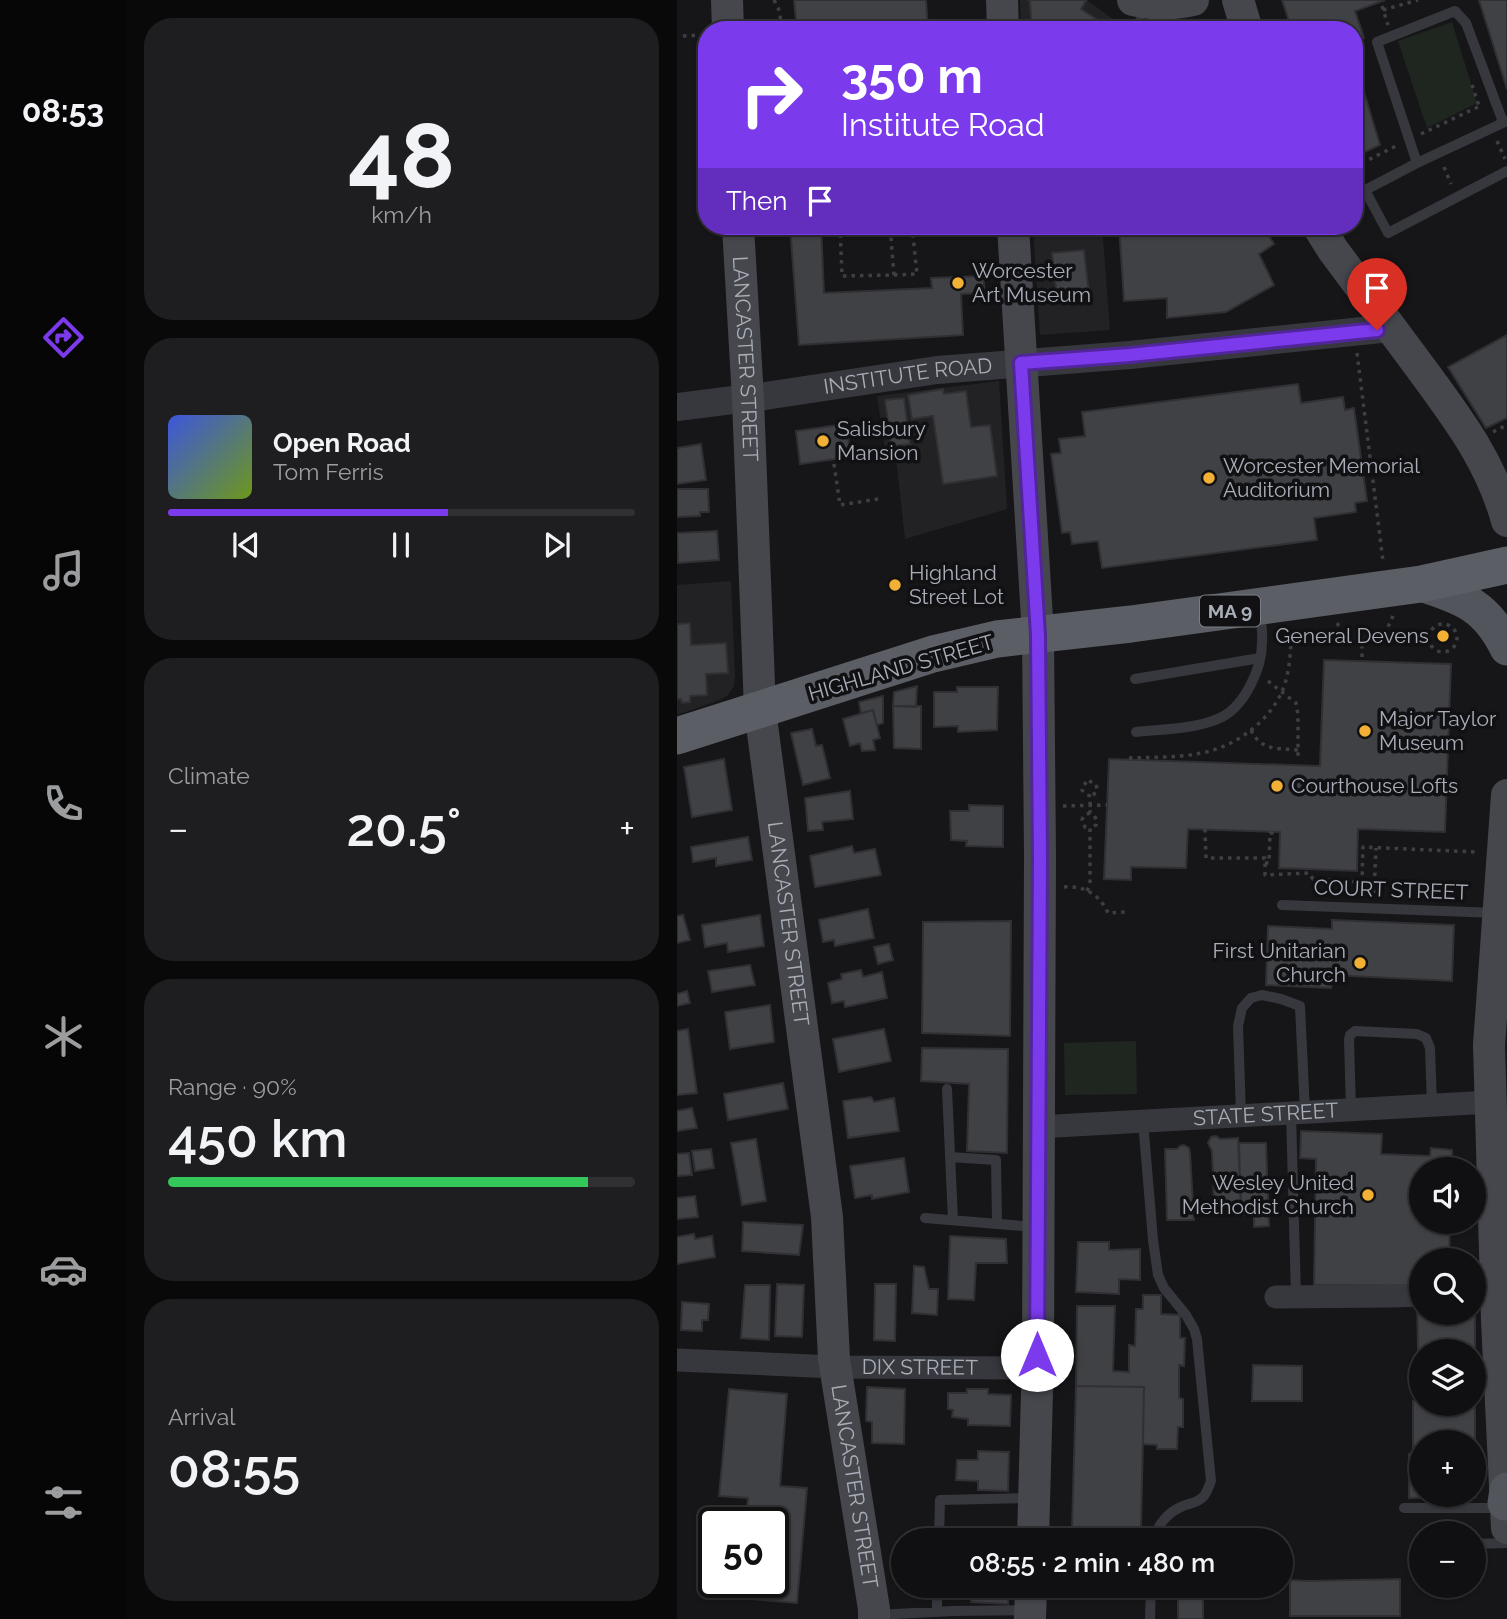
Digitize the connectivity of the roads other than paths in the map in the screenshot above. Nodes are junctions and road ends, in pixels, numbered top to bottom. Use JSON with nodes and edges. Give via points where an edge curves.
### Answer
{"nodes":[{"id":1,"x":727,"y":0,"type":"edge"},
{"id":2,"x":1002,"y":0,"type":"edge"},
{"id":3,"x":1193,"y":0,"type":"edge"},
{"id":4,"x":1238,"y":0,"type":"edge"},
{"id":5,"x":1139,"y":17,"type":"edge"},
{"id":6,"x":720,"y":21,"type":"edge"},
{"id":7,"x":1003,"y":21,"type":"edge"},
{"id":8,"x":1244,"y":21,"type":"edge"},
{"id":9,"x":1505,"y":122,"type":"edge"},
{"id":10,"x":1417,"y":163,"type":"junction"},
{"id":11,"x":1507,"y":171,"type":"edge"},
{"id":12,"x":1365,"y":190,"type":"joint"},
{"id":13,"x":739,"y":235,"type":"edge"},
{"id":14,"x":1014,"y":235,"type":"edge"},
{"id":15,"x":1324,"y":235,"type":"edge"},
{"id":16,"x":1391,"y":328,"type":"junction"},
{"id":17,"x":1021,"y":363,"type":"junction"},
{"id":18,"x":748,"y":399,"type":"junction"},
{"id":19,"x":677,"y":407,"type":"edge"},
{"id":20,"x":1455,"y":416,"type":"junction"},
{"id":21,"x":1507,"y":471,"type":"edge"},
{"id":22,"x":1507,"y":521,"type":"edge"},
{"id":23,"x":1507,"y":565,"type":"edge"},
{"id":24,"x":1507,"y":579,"type":"edge"},
{"id":25,"x":1407,"y":595,"type":"junction"},
{"id":26,"x":1259,"y":607,"type":"junction"},
{"id":27,"x":1038,"y":635,"type":"junction"},
{"id":28,"x":1507,"y":648,"type":"edge"},
{"id":29,"x":1260,"y":658,"type":"junction"},
{"id":30,"x":1135,"y":679,"type":"dead end"},
{"id":31,"x":760,"y":710,"type":"junction"},
{"id":32,"x":1136,"y":732,"type":"dead end"},
{"id":33,"x":677,"y":736,"type":"edge"},
{"id":34,"x":1507,"y":795,"type":"edge"},
{"id":35,"x":1282,"y":905,"type":"dead end"},
{"id":36,"x":1498,"y":913,"type":"junction"},
{"id":37,"x":947,"y":1089,"type":"dead end"},
{"id":38,"x":1491,"y":1102,"type":"junction"},
{"id":39,"x":1432,"y":1105,"type":"junction"},
{"id":40,"x":1351,"y":1110,"type":"junction"},
{"id":41,"x":1298,"y":1112,"type":"junction"},
{"id":42,"x":1242,"y":1115,"type":"junction"},
{"id":43,"x":1143,"y":1121,"type":"junction"},
{"id":44,"x":1039,"y":1127,"type":"junction"},
{"id":45,"x":950,"y":1157,"type":"junction"},
{"id":46,"x":925,"y":1218,"type":"dead end"},
{"id":47,"x":953,"y":1220,"type":"junction"},
{"id":48,"x":997,"y":1224,"type":"junction"},
{"id":49,"x":1038,"y":1227,"type":"junction"},
{"id":50,"x":1486,"y":1259,"type":"edge"},
{"id":51,"x":1409,"y":1295,"type":"edge"},
{"id":52,"x":1286,"y":1297,"type":"joint"},
{"id":53,"x":1486,"y":1300,"type":"edge"},
{"id":54,"x":677,"y":1360,"type":"edge"},
{"id":55,"x":835,"y":1367,"type":"junction"},
{"id":56,"x":1037,"y":1368,"type":"junction"},
{"id":57,"x":1034,"y":1498,"type":"junction"},
{"id":58,"x":1506,"y":1507,"type":"edge"},
{"id":59,"x":1404,"y":1508,"type":"dead end"},
{"id":60,"x":938,"y":1528,"type":"edge"},
{"id":61,"x":1033,"y":1528,"type":"edge"},
{"id":62,"x":1157,"y":1528,"type":"edge"},
{"id":63,"x":1507,"y":1543,"type":"edge"},
{"id":64,"x":1486,"y":1544,"type":"edge"},
{"id":65,"x":937,"y":1598,"type":"edge"},
{"id":66,"x":1151,"y":1598,"type":"edge"},
{"id":67,"x":1031,"y":1605,"type":"edge"},
{"id":68,"x":937,"y":1612,"type":"junction"},
{"id":69,"x":874,"y":1617,"type":"edge"},
{"id":70,"x":1150,"y":1619,"type":"edge"}],
"edges":[{"from":1,"to":6,"type":"main road"},
{"from":2,"to":7,"type":"main road"},
{"from":3,"to":5,"type":"main road","via":[[1161,4]]},
{"from":4,"to":8,"type":"main road"},
{"from":9,"to":10,"type":"lane"},
{"from":9,"to":10,"type":"lane","via":[[1466,23],[1455,11],[1377,42]]},
{"from":10,"to":12,"type":"lane"},
{"from":11,"to":12,"type":"lane","via":[[1389,233]]},
{"from":13,"to":18,"type":"main road","name":"LANCASTER STREET"},
{"from":14,"to":17,"type":"main road"},
{"from":15,"to":16,"type":"main road"},
{"from":16,"to":17,"type":"street","name":"INSTITUTE ROAD"},
{"from":16,"to":20,"type":"main road"},
{"from":17,"to":18,"type":"street","name":"INSTITUTE ROAD","via":[[937,370]]},
{"from":17,"to":27,"type":"main road"},
{"from":18,"to":19,"type":"street","name":"INSTITUTE ROAD"},
{"from":18,"to":31,"type":"main road","name":"LANCASTER STREET"},
{"from":20,"to":21,"type":"main road"},
{"from":20,"to":22,"type":"main road","via":[[1495,484]]},
{"from":23,"to":25,"type":"highway","name":"HIGHLAND STREET","number":"MA 9"},
{"from":24,"to":25,"type":"highway","name":"HIGHLAND STREET","number":"MA 9"},
{"from":25,"to":26,"type":"highway","name":"HIGHLAND STREET","number":"MA 9"},
{"from":25,"to":28,"type":"main road","via":[[1452,594],[1467,601],[1491,622]]},
{"from":26,"to":27,"type":"highway","name":"HIGHLAND STREET","number":"MA 9"},
{"from":26,"to":29,"type":"lane"},
{"from":27,"to":31,"type":"highway","name":"HIGHLAND STREET","number":"MA 9","via":[[943,652]]},
{"from":27,"to":44,"type":"main road"},
{"from":29,"to":30,"type":"lane"},
{"from":29,"to":32,"type":"lane","via":[[1251,687],[1223,716],[1194,725]]},
{"from":31,"to":33,"type":"highway","name":"HIGHLAND STREET","number":"MA 9"},
{"from":31,"to":55,"type":"main road","name":"LANCASTER STREET","via":[[827,1217]]},
{"from":34,"to":36,"type":"main road"},
{"from":35,"to":36,"type":"lane","name":"COURT STREET"},
{"from":36,"to":38,"type":"main road","via":[[1489,1045]]},
{"from":37,"to":45,"type":"lane"},
{"from":38,"to":39,"type":"street","name":"STATE STREET"},
{"from":38,"to":50,"type":"main road"},
{"from":39,"to":40,"type":"street","name":"STATE STREET"},
{"from":39,"to":40,"type":"lane","via":[[1426,1038],[1355,1031],[1349,1040]]},
{"from":40,"to":41,"type":"street","name":"STATE STREET"},
{"from":41,"to":42,"type":"street","name":"STATE STREET"},
{"from":41,"to":42,"type":"lane","via":[[1299,1006],[1262,995],[1251,998],[1242,1009],[1238,1026]]},
{"from":41,"to":52,"type":"lane"},
{"from":42,"to":43,"type":"street","name":"STATE STREET"},
{"from":43,"to":44,"type":"street","name":"STATE STREET"},
{"from":43,"to":62,"type":"lane","via":[[1158,1275],[1197,1339],[1211,1481],[1205,1495],[1171,1513]]},
{"from":44,"to":49,"type":"main road"},
{"from":45,"to":47,"type":"lane"},
{"from":45,"to":48,"type":"lane","via":[[996,1160]]},
{"from":46,"to":47,"type":"lane"},
{"from":47,"to":48,"type":"lane"},
{"from":48,"to":49,"type":"lane"},
{"from":49,"to":56,"type":"main road"},
{"from":51,"to":52,"type":"street"},
{"from":53,"to":58,"type":"main road"},
{"from":54,"to":55,"type":"street","name":"DIX STREET"},
{"from":55,"to":56,"type":"street","name":"DIX STREET"},
{"from":55,"to":69,"type":"main road","name":"LANCASTER STREET"},
{"from":56,"to":57,"type":"main road"},
{"from":57,"to":60,"type":"lane","via":[[939,1500]]},
{"from":57,"to":61,"type":"main road"},
{"from":58,"to":59,"type":"lane"},
{"from":63,"to":64,"type":"lane"},
{"from":65,"to":68,"type":"lane"},
{"from":66,"to":70,"type":"lane"},
{"from":67,"to":68,"type":"lane"},
{"from":68,"to":69,"type":"lane"}]}
